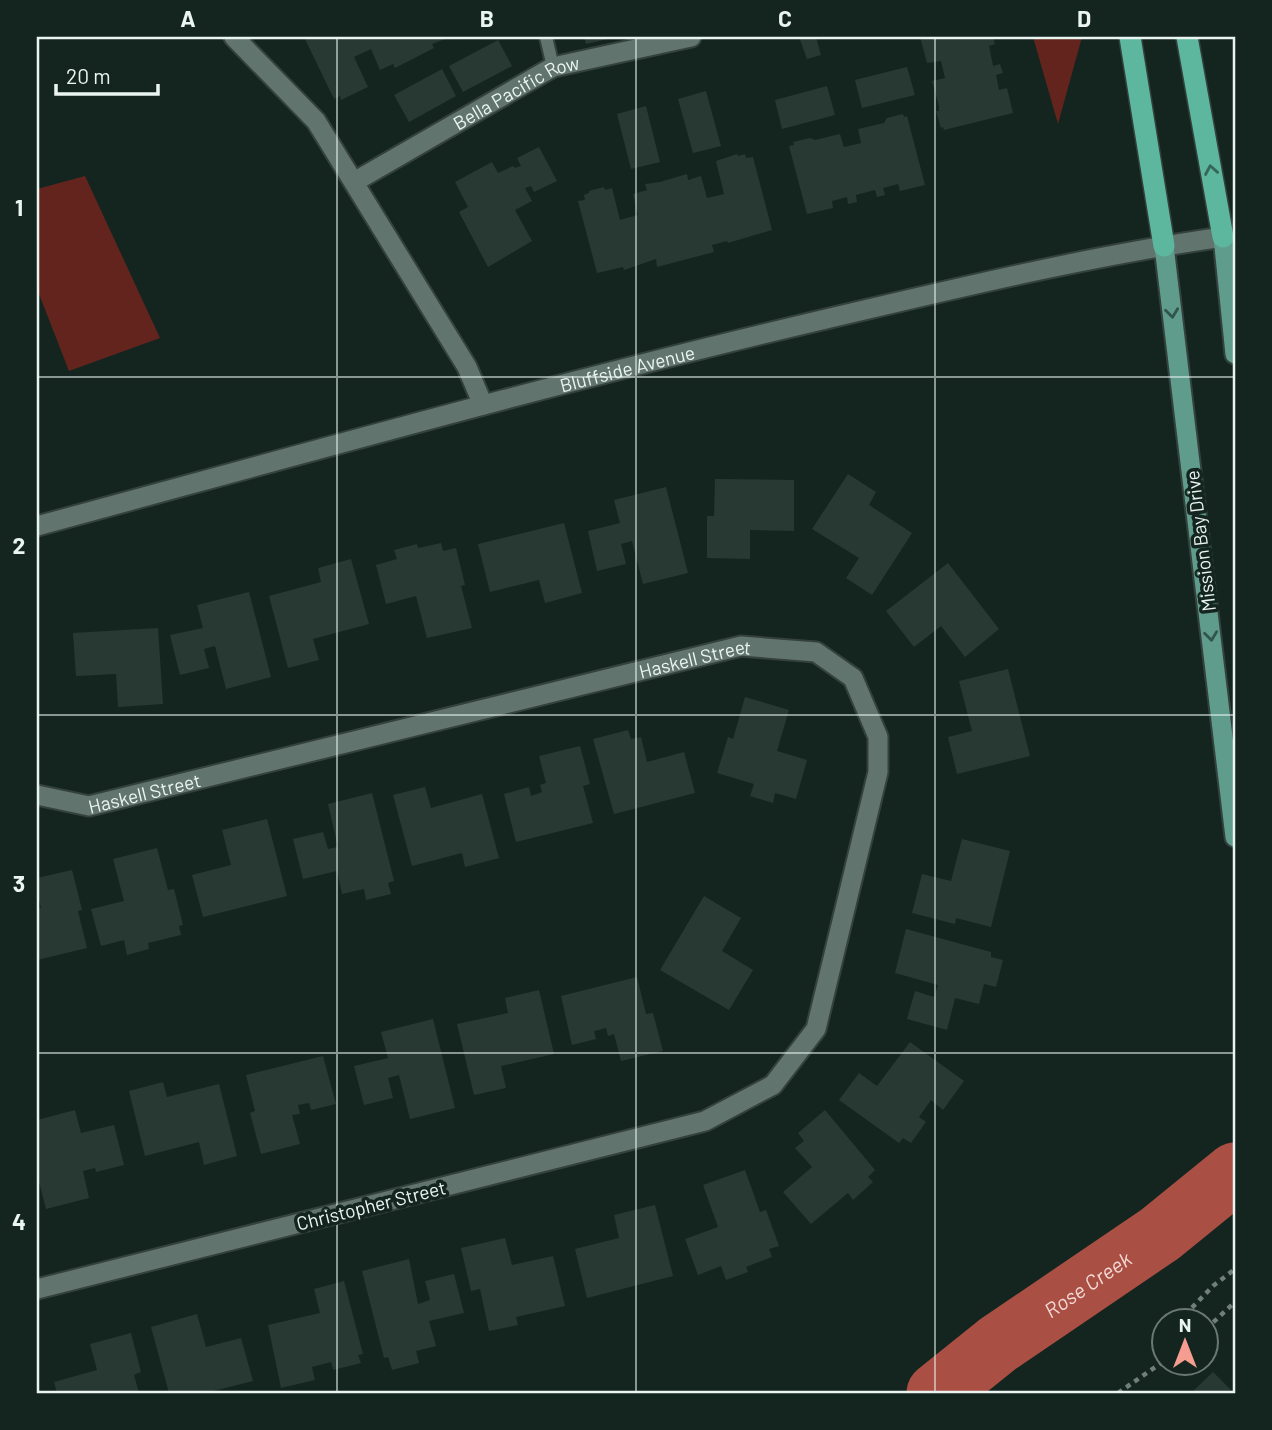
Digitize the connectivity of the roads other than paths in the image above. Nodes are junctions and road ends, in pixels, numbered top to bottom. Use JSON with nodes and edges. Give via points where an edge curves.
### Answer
{"nodes":[{"id":1,"x":234,"y":37,"type":"edge"},
{"id":2,"x":546,"y":37,"type":"edge"},
{"id":3,"x":691,"y":37,"type":"edge"},
{"id":4,"x":1130,"y":37,"type":"edge"},
{"id":5,"x":1186,"y":37,"type":"edge"},
{"id":6,"x":553,"y":67,"type":"junction"},
{"id":7,"x":354,"y":182,"type":"junction"},
{"id":8,"x":1223,"y":237,"type":"junction"},
{"id":9,"x":1164,"y":246,"type":"junction"},
{"id":10,"x":1235,"y":354,"type":"edge"},
{"id":11,"x":483,"y":405,"type":"junction"},
{"id":12,"x":37,"y":526,"type":"edge"},
{"id":13,"x":37,"y":795,"type":"edge"},
{"id":14,"x":1235,"y":837,"type":"edge"},
{"id":15,"x":705,"y":1121,"type":"joint"},
{"id":16,"x":37,"y":1289,"type":"edge"}],
"edges":[{"from":1,"to":7,"type":"street","via":[[316,121]]},
{"from":2,"to":6,"type":"lane"},
{"from":3,"to":6,"type":"street","name":"Bella Pacific Row"},
{"from":4,"to":9,"type":"highway"},
{"from":8,"to":5,"type":"highway","one_way":true},
{"from":6,"to":7,"type":"street","name":"Bella Pacific Row"},
{"from":7,"to":11,"type":"street","via":[[467,367]]},
{"from":8,"to":9,"type":"street","name":"Bluffside Avenue"},
{"from":8,"to":10,"type":"main road"},
{"from":9,"to":11,"type":"street","name":"Bluffside Avenue","via":[[960,287]]},
{"from":9,"to":14,"type":"main road","name":"Mission Bay Drive","one_way":true},
{"from":11,"to":12,"type":"street","name":"Bluffside Avenue"},
{"from":13,"to":15,"type":"street","name":"Haskell Street","via":[[89,806],[741,646],[816,652],[853,678],[878,737],[878,772],[862,840],[816,1029],[774,1085]]},
{"from":15,"to":16,"type":"street","name":"Christopher Street"}]}
